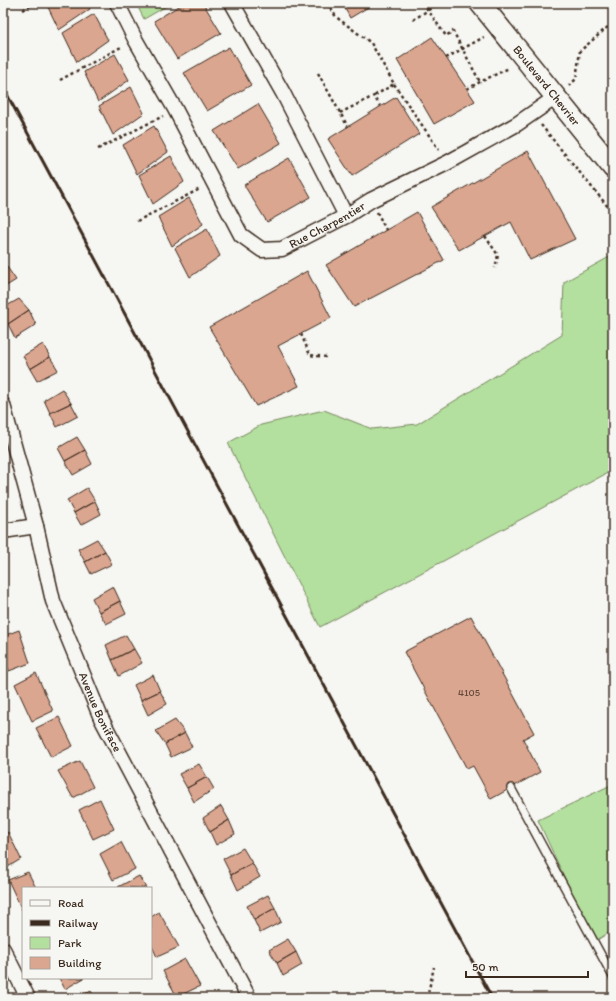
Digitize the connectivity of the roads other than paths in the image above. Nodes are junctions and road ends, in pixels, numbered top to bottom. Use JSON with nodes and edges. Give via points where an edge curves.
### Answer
{"nodes":[{"id":1,"x":117,"y":3,"type":"edge"},
{"id":2,"x":232,"y":3,"type":"edge"},
{"id":3,"x":480,"y":3,"type":"edge"},
{"id":4,"x":562,"y":91,"type":"junction"},
{"id":5,"x":613,"y":168,"type":"edge"},
{"id":6,"x":346,"y":216,"type":"junction"},
{"id":7,"x":3,"y":405,"type":"edge"},
{"id":8,"x":36,"y":526,"type":"junction"},
{"id":9,"x":3,"y":532,"type":"edge"},
{"id":10,"x":511,"y":788,"type":"dead end"},
{"id":11,"x":3,"y":949,"type":"edge"},
{"id":12,"x":613,"y":977,"type":"edge"},
{"id":13,"x":28,"y":998,"type":"edge"},
{"id":14,"x":249,"y":998,"type":"edge"}],
"edges":[{"from":1,"to":6,"type":"street","name":"Rue Charpentier","via":[[241,235],[262,250],[282,249]]},
{"from":2,"to":6,"type":"street","via":[[283,93]]},
{"from":3,"to":4,"type":"street","name":"Boulevard Chevrier","via":[[527,60]]},
{"from":4,"to":5,"type":"street","name":"Boulevard Chevrier"},
{"from":4,"to":6,"type":"street","name":"Rue Charpentier","via":[[516,124],[447,163],[371,200]]},
{"from":7,"to":8,"type":"street","name":"Avenue Boniface"},
{"from":8,"to":9,"type":"street"},
{"from":8,"to":14,"type":"street","name":"Avenue Boniface","via":[[53,601],[100,718]]},
{"from":10,"to":12,"type":"lane"},
{"from":11,"to":13,"type":"street"}]}
